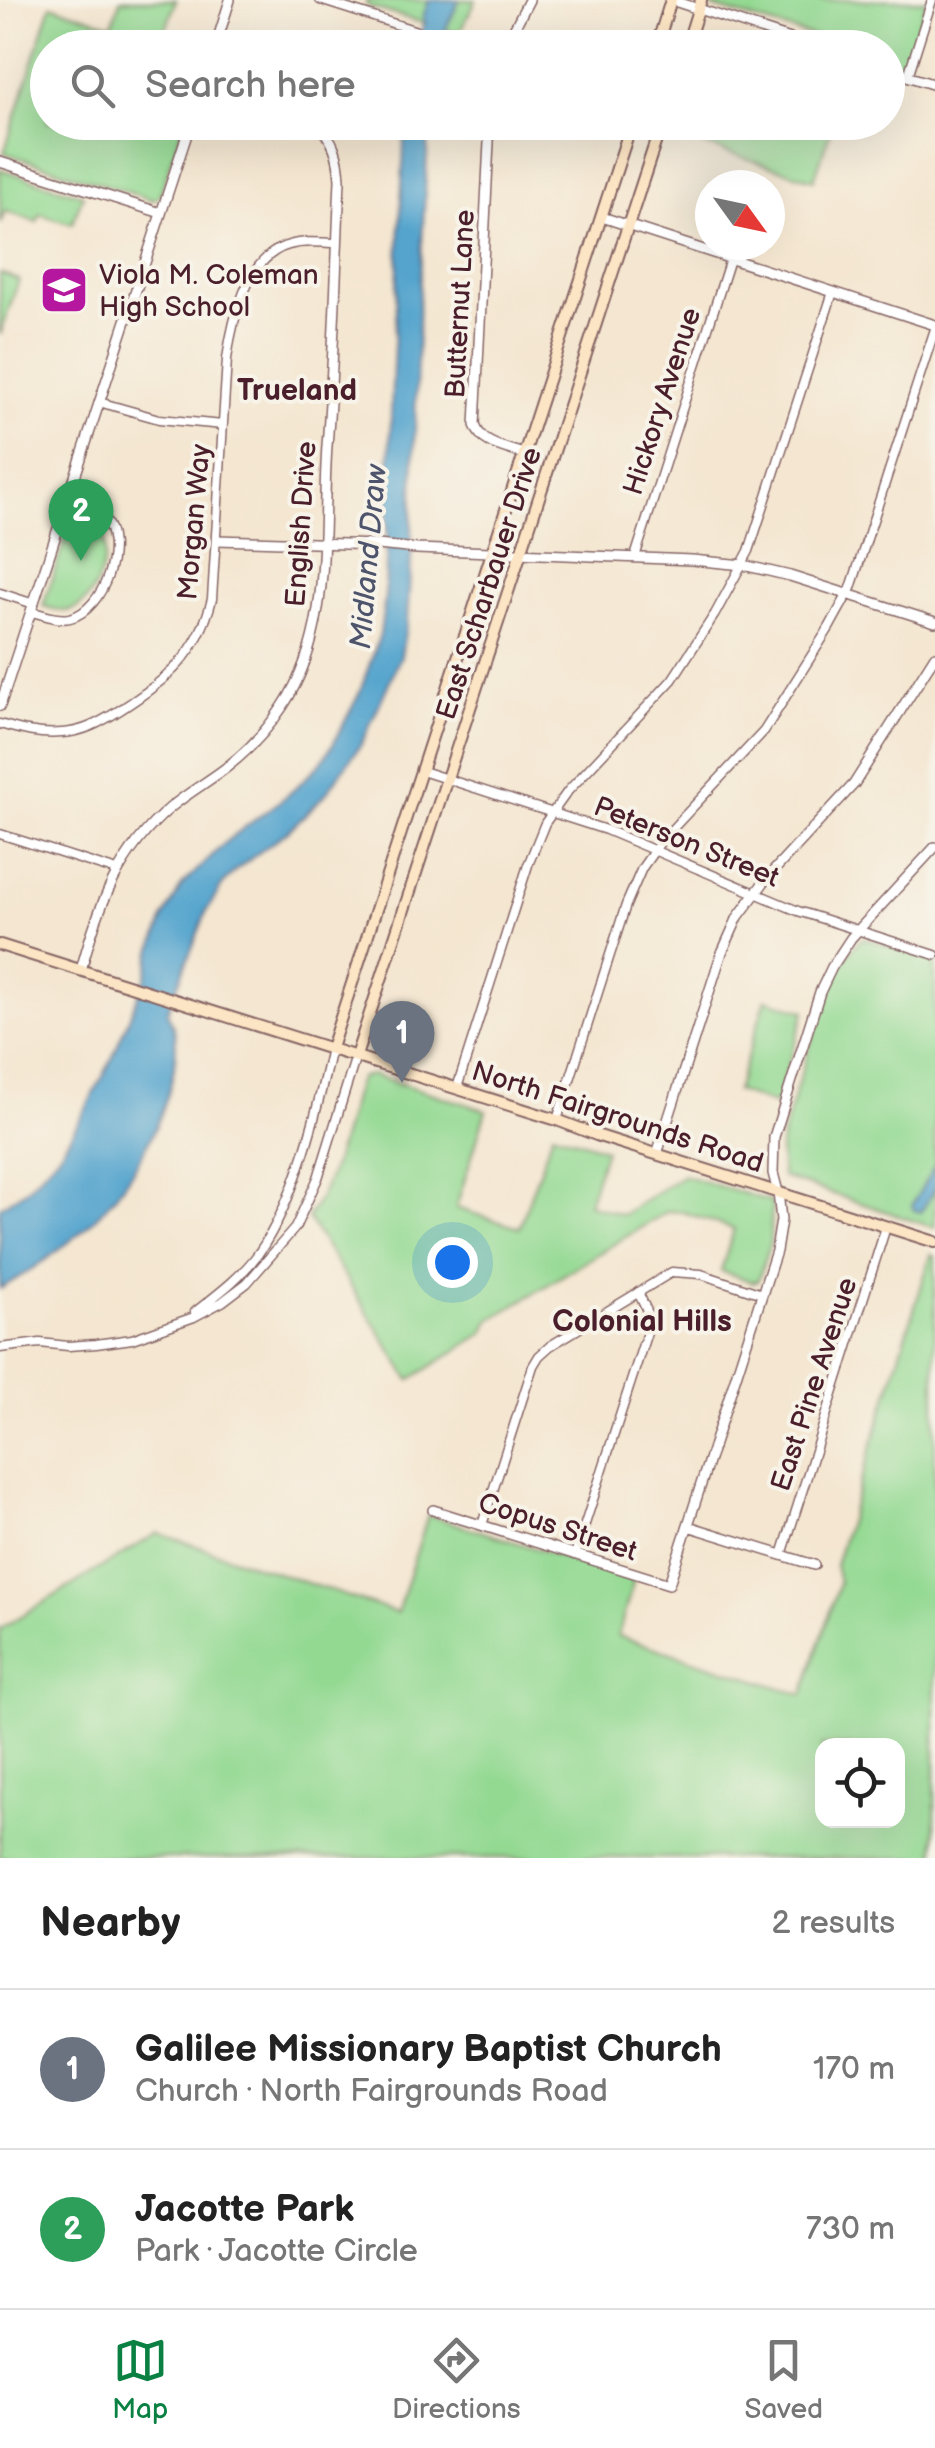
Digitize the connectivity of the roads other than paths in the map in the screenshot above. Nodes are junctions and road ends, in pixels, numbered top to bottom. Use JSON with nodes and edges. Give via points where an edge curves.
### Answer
{"nodes":[{"id":1,"x":230,"y":0,"type":"edge"},
{"id":2,"x":320,"y":0,"type":"edge"},
{"id":3,"x":357,"y":0,"type":"edge"},
{"id":4,"x":529,"y":0,"type":"edge"},
{"id":5,"x":671,"y":0,"type":"edge"},
{"id":6,"x":932,"y":0,"type":"edge"},
{"id":7,"x":700,"y":5,"type":"edge"},
{"id":8,"x":354,"y":10,"type":"junction"},
{"id":9,"x":221,"y":30,"type":"edge"},
{"id":10,"x":418,"y":30,"type":"edge"},
{"id":11,"x":513,"y":30,"type":"edge"},
{"id":12,"x":662,"y":30,"type":"edge"},
{"id":13,"x":692,"y":30,"type":"edge"},
{"id":14,"x":769,"y":30,"type":"edge"},
{"id":15,"x":905,"y":75,"type":"edge"},
{"id":16,"x":908,"y":76,"type":"junction"},
{"id":17,"x":935,"y":85,"type":"edge"},
{"id":18,"x":184,"y":140,"type":"edge"},
{"id":19,"x":330,"y":140,"type":"edge"},
{"id":20,"x":489,"y":140,"type":"edge"},
{"id":21,"x":626,"y":140,"type":"edge"},
{"id":22,"x":656,"y":140,"type":"edge"},
{"id":23,"x":0,"y":162,"type":"edge"},
{"id":24,"x":160,"y":213,"type":"junction"},
{"id":25,"x":602,"y":217,"type":"junction"},
{"id":26,"x":629,"y":227,"type":"junction"},
{"id":27,"x":337,"y":243,"type":"junction"},
{"id":28,"x":695,"y":247,"type":"edge"},
{"id":29,"x":729,"y":260,"type":"edge"},
{"id":30,"x":736,"y":260,"type":"edge"},
{"id":31,"x":833,"y":292,"type":"junction"},
{"id":32,"x":935,"y":327,"type":"edge"},
{"id":33,"x":99,"y":402,"type":"junction"},
{"id":34,"x":222,"y":425,"type":"junction"},
{"id":35,"x":526,"y":454,"type":"junction"},
{"id":36,"x":68,"y":500,"type":"junction"},
{"id":37,"x":217,"y":540,"type":"junction"},
{"id":38,"x":323,"y":544,"type":"junction"},
{"id":39,"x":494,"y":552,"type":"junction"},
{"id":40,"x":522,"y":552,"type":"junction"},
{"id":41,"x":635,"y":557,"type":"junction"},
{"id":42,"x":742,"y":564,"type":"junction"},
{"id":43,"x":0,"y":594,"type":"edge"},
{"id":44,"x":847,"y":594,"type":"junction"},
{"id":45,"x":32,"y":608,"type":"junction"},
{"id":46,"x":935,"y":622,"type":"edge"},
{"id":47,"x":935,"y":656,"type":"edge"},
{"id":48,"x":0,"y":706,"type":"edge"},
{"id":49,"x":0,"y":724,"type":"edge"},
{"id":50,"x":422,"y":771,"type":"junction"},
{"id":51,"x":448,"y":779,"type":"junction"},
{"id":52,"x":552,"y":812,"type":"junction"},
{"id":53,"x":0,"y":834,"type":"edge"},
{"id":54,"x":935,"y":847,"type":"edge"},
{"id":55,"x":655,"y":849,"type":"junction"},
{"id":56,"x":117,"y":871,"type":"junction"},
{"id":57,"x":755,"y":893,"type":"junction"},
{"id":58,"x":858,"y":931,"type":"junction"},
{"id":59,"x":0,"y":944,"type":"edge"},
{"id":60,"x":935,"y":955,"type":"edge"},
{"id":61,"x":81,"y":970,"type":"junction"},
{"id":62,"x":331,"y":1048,"type":"junction"},
{"id":63,"x":356,"y":1056,"type":"junction"},
{"id":64,"x":457,"y":1088,"type":"junction"},
{"id":65,"x":557,"y":1120,"type":"junction"},
{"id":66,"x":657,"y":1154,"type":"junction"},
{"id":67,"x":778,"y":1192,"type":"junction"},
{"id":68,"x":886,"y":1227,"type":"junction"},
{"id":69,"x":935,"y":1242,"type":"edge"},
{"id":70,"x":638,"y":1292,"type":"junction"},
{"id":71,"x":762,"y":1294,"type":"junction"},
{"id":72,"x":184,"y":1321,"type":"junction"},
{"id":73,"x":0,"y":1348,"type":"edge"},
{"id":74,"x":433,"y":1510,"type":"dead end"},
{"id":75,"x":482,"y":1525,"type":"junction"},
{"id":76,"x":688,"y":1526,"type":"junction"},
{"id":77,"x":576,"y":1555,"type":"junction"},
{"id":78,"x":782,"y":1555,"type":"junction"},
{"id":79,"x":814,"y":1565,"type":"dead end"}],
"edges":[{"from":1,"to":9,"type":"street"},
{"from":2,"to":8,"type":"street"},
{"from":3,"to":8,"type":"street"},
{"from":4,"to":11,"type":"street"},
{"from":5,"to":7,"type":"street"},
{"from":5,"to":12,"type":"main road"},
{"from":6,"to":16,"type":"street"},
{"from":7,"to":13,"type":"main road"},
{"from":7,"to":14,"type":"street"},
{"from":8,"to":10,"type":"street"},
{"from":15,"to":16,"type":"street"},
{"from":16,"to":17,"type":"street"},
{"from":18,"to":24,"type":"street"},
{"from":19,"to":27,"type":"street","name":"English Drive","via":[[338,158]]},
{"from":20,"to":35,"type":"street","name":"Butternut Lane","via":[[475,425],[484,440]]},
{"from":21,"to":25,"type":"main road","name":"East Scharbauer Drive"},
{"from":22,"to":26,"type":"main road","name":"East Scharbauer Drive"},
{"from":23,"to":24,"type":"street"},
{"from":24,"to":33,"type":"street"},
{"from":25,"to":26,"type":"street"},
{"from":25,"to":35,"type":"main road","name":"East Scharbauer Drive"},
{"from":26,"to":28,"type":"street"},
{"from":26,"to":40,"type":"main road","name":"East Scharbauer Drive"},
{"from":27,"to":34,"type":"street","name":"Morgan Way","via":[[283,246],[254,270],[228,351]]},
{"from":27,"to":38,"type":"street","name":"English Drive"},
{"from":29,"to":41,"type":"street","name":"Hickory Avenue"},
{"from":30,"to":31,"type":"street"},
{"from":31,"to":32,"type":"street"},
{"from":31,"to":42,"type":"street"},
{"from":32,"to":44,"type":"street"},
{"from":33,"to":34,"type":"street","via":[[159,419]]},
{"from":33,"to":36,"type":"street"},
{"from":34,"to":37,"type":"street","name":"Morgan Way"},
{"from":35,"to":39,"type":"main road","name":"East Scharbauer Drive"},
{"from":36,"to":45,"type":"street"},
{"from":36,"to":45,"type":"street","via":[[106,522],[110,568],[102,590],[79,615],[63,619]]},
{"from":37,"to":38,"type":"street"},
{"from":37,"to":49,"type":"street","name":"Morgan Way","via":[[207,618],[168,676],[84,729],[32,732]]},
{"from":38,"to":39,"type":"street"},
{"from":38,"to":56,"type":"street","name":"English Drive","via":[[313,637],[285,703],[244,753],[158,820]]},
{"from":39,"to":40,"type":"street"},
{"from":39,"to":50,"type":"main road","name":"East Scharbauer Drive"},
{"from":40,"to":41,"type":"street"},
{"from":40,"to":51,"type":"main road","name":"East Scharbauer Drive"},
{"from":41,"to":42,"type":"street"},
{"from":42,"to":44,"type":"street"},
{"from":42,"to":52,"type":"street","via":[[668,684]]},
{"from":43,"to":45,"type":"street"},
{"from":44,"to":46,"type":"street"},
{"from":44,"to":55,"type":"street","via":[[764,731]]},
{"from":45,"to":48,"type":"street"},
{"from":47,"to":57,"type":"street","via":[[854,784]]},
{"from":50,"to":51,"type":"street","name":"Peterson Street"},
{"from":50,"to":62,"type":"main road","name":"East Scharbauer Drive"},
{"from":51,"to":52,"type":"street","name":"Peterson Street"},
{"from":51,"to":63,"type":"main road","name":"East Scharbauer Drive"},
{"from":52,"to":55,"type":"street","name":"Peterson Street"},
{"from":52,"to":64,"type":"street","via":[[534,848]]},
{"from":53,"to":56,"type":"street"},
{"from":54,"to":58,"type":"street"},
{"from":55,"to":57,"type":"street","name":"Peterson Street"},
{"from":55,"to":65,"type":"street","via":[[626,905]]},
{"from":56,"to":61,"type":"street","name":"English Drive"},
{"from":57,"to":58,"type":"street","name":"Peterson Street"},
{"from":57,"to":66,"type":"street","via":[[723,948]]},
{"from":58,"to":60,"type":"street","name":"Peterson Street"},
{"from":58,"to":67,"type":"street","via":[[820,992],[778,1125],[772,1170]]},
{"from":59,"to":61,"type":"main road","name":"North Fairgrounds Road"},
{"from":61,"to":62,"type":"main road","name":"North Fairgrounds Road"},
{"from":62,"to":63,"type":"main road","name":"North Fairgrounds Road"},
{"from":62,"to":72,"type":"street","via":[[280,1215],[238,1278]]},
{"from":63,"to":64,"type":"main road","name":"North Fairgrounds Road"},
{"from":63,"to":72,"type":"street","via":[[295,1228],[246,1283]]},
{"from":64,"to":65,"type":"main road","name":"North Fairgrounds Road"},
{"from":65,"to":66,"type":"main road","name":"North Fairgrounds Road"},
{"from":66,"to":67,"type":"main road","name":"North Fairgrounds Road"},
{"from":67,"to":68,"type":"main road","name":"North Fairgrounds Road"},
{"from":67,"to":71,"type":"street","via":[[780,1232]]},
{"from":68,"to":69,"type":"main road","name":"North Fairgrounds Road"},
{"from":68,"to":78,"type":"street","name":"East Pine Avenue"},
{"from":70,"to":71,"type":"street","via":[[666,1274],[684,1272]]},
{"from":70,"to":75,"type":"street","via":[[537,1359]]},
{"from":70,"to":77,"type":"street","via":[[648,1329]]},
{"from":71,"to":76,"type":"street"},
{"from":72,"to":73,"type":"street","via":[[132,1339]]},
{"from":74,"to":75,"type":"street","name":"Copus Street"},
{"from":75,"to":77,"type":"street","name":"Copus Street"},
{"from":76,"to":77,"type":"street","name":"Copus Street","via":[[670,1584]]},
{"from":76,"to":78,"type":"street"},
{"from":78,"to":79,"type":"street"}]}
